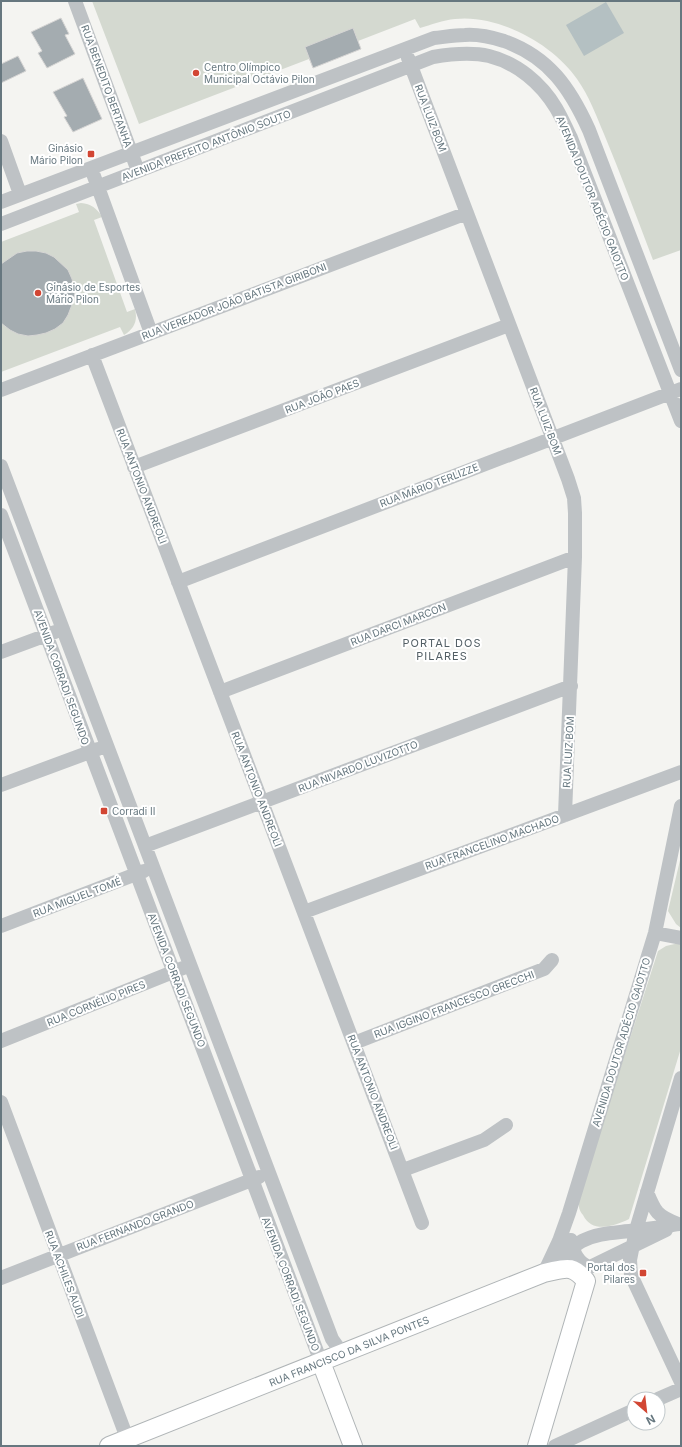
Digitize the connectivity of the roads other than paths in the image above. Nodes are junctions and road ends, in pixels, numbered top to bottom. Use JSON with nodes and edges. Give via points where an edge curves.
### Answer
{"nodes":[{"id":1,"x":75,"y":1,"type":"edge"},
{"id":2,"x":404,"y":49,"type":"junction"},
{"id":3,"x":411,"y":66,"type":"junction"},
{"id":4,"x":1,"y":141,"type":"edge"},
{"id":5,"x":131,"y":152,"type":"junction"},
{"id":6,"x":91,"y":168,"type":"junction"},
{"id":7,"x":138,"y":172,"type":"junction"},
{"id":8,"x":98,"y":187,"type":"junction"},
{"id":9,"x":20,"y":194,"type":"junction"},
{"id":10,"x":1,"y":202,"type":"edge"},
{"id":11,"x":467,"y":213,"type":"junction"},
{"id":12,"x":1,"y":224,"type":"edge"},
{"id":13,"x":509,"y":325,"type":"junction"},
{"id":14,"x":151,"y":333,"type":"junction"},
{"id":15,"x":92,"y":355,"type":"junction"},
{"id":16,"x":681,"y":370,"type":"edge"},
{"id":17,"x":1,"y":390,"type":"edge"},
{"id":18,"x":676,"y":391,"type":"edge"},
{"id":19,"x":681,"y":421,"type":"edge"},
{"id":20,"x":552,"y":438,"type":"junction"},
{"id":21,"x":1,"y":466,"type":"edge"},
{"id":22,"x":134,"y":467,"type":"junction"},
{"id":23,"x":20,"y":515,"type":"junction"},
{"id":24,"x":2,"y":519,"type":"edge"},
{"id":25,"x":575,"y":557,"type":"junction"},
{"id":26,"x":178,"y":582,"type":"junction"},
{"id":27,"x":63,"y":629,"type":"junction"},
{"id":28,"x":46,"y":636,"type":"junction"},
{"id":29,"x":1,"y":652,"type":"edge"},
{"id":30,"x":571,"y":686,"type":"junction"},
{"id":31,"x":220,"y":692,"type":"junction"},
{"id":32,"x":107,"y":746,"type":"junction"},
{"id":33,"x":90,"y":752,"type":"junction"},
{"id":34,"x":681,"y":772,"type":"edge"},
{"id":35,"x":1,"y":785,"type":"edge"},
{"id":36,"x":262,"y":802,"type":"junction"},
{"id":37,"x":681,"y":806,"type":"edge"},
{"id":38,"x":565,"y":815,"type":"junction"},
{"id":39,"x":145,"y":846,"type":"junction"},
{"id":40,"x":153,"y":868,"type":"junction"},
{"id":41,"x":137,"y":874,"type":"junction"},
{"id":42,"x":304,"y":912,"type":"junction"},
{"id":43,"x":1,"y":926,"type":"edge"},
{"id":44,"x":655,"y":933,"type":"junction"},
{"id":45,"x":681,"y":938,"type":"edge"},
{"id":46,"x":552,"y":960,"type":"dead end"},
{"id":47,"x":191,"y":965,"type":"junction"},
{"id":48,"x":174,"y":972,"type":"junction"},
{"id":49,"x":1,"y":1041,"type":"edge"},
{"id":50,"x":354,"y":1043,"type":"junction"},
{"id":51,"x":681,"y":1078,"type":"edge"},
{"id":52,"x":1,"y":1102,"type":"edge"},
{"id":53,"x":506,"y":1126,"type":"dead end"},
{"id":54,"x":403,"y":1170,"type":"junction"},
{"id":55,"x":269,"y":1173,"type":"junction"},
{"id":56,"x":252,"y":1180,"type":"junction"},
{"id":57,"x":647,"y":1192,"type":"junction"},
{"id":58,"x":569,"y":1212,"type":"junction"},
{"id":59,"x":422,"y":1222,"type":"dead end"},
{"id":60,"x":680,"y":1223,"type":"edge"},
{"id":61,"x":636,"y":1230,"type":"junction"},
{"id":62,"x":616,"y":1232,"type":"junction"},
{"id":63,"x":632,"y":1246,"type":"junction"},
{"id":64,"x":572,"y":1248,"type":"junction"},
{"id":65,"x":58,"y":1256,"type":"junction"},
{"id":66,"x":544,"y":1273,"type":"junction"},
{"id":67,"x":588,"y":1274,"type":"junction"},
{"id":68,"x":1,"y":1278,"type":"edge"},
{"id":69,"x":344,"y":1353,"type":"junction"},
{"id":70,"x":321,"y":1362,"type":"junction"},
{"id":71,"x":681,"y":1382,"type":"edge"},
{"id":72,"x":329,"y":1383,"type":"junction"},
{"id":73,"x":681,"y":1389,"type":"edge"},
{"id":74,"x":666,"y":1396,"type":"edge"},
{"id":75,"x":626,"y":1414,"type":"edge"},
{"id":76,"x":128,"y":1442,"type":"edge"},
{"id":77,"x":109,"y":1446,"type":"edge"},
{"id":78,"x":353,"y":1446,"type":"edge"},
{"id":79,"x":537,"y":1446,"type":"edge"},
{"id":80,"x":555,"y":1446,"type":"edge"}],
"edges":[{"from":1,"to":5,"type":"street","name":"RUA BENEDITO BERTANHA"},
{"from":2,"to":3,"type":"street","name":"RUA LUIZ BOM"},
{"from":2,"to":5,"type":"street","name":"AVENIDA PREFEITO ANTÔNIO SOUTO"},
{"from":2,"to":16,"type":"street","name":"AVENIDA DOUTOR ADÉCIO GAIOTTO","via":[[434,38],[466,34],[488,37],[515,45],[536,57],[561,80],[573,96],[590,130]]},
{"from":3,"to":7,"type":"street","name":"AVENIDA PREFEITO ANTÔNIO SOUTO"},
{"from":3,"to":11,"type":"street","name":"RUA LUIZ BOM"},
{"from":3,"to":18,"type":"street","name":"AVENIDA DOUTOR ADÉCIO GAIOTTO","via":[[433,57],[465,54],[488,56],[525,73],[538,84],[556,107],[571,138]]},
{"from":4,"to":9,"type":"street"},
{"from":5,"to":6,"type":"street","name":"AVENIDA PREFEITO ANTÔNIO SOUTO"},
{"from":5,"to":7,"type":"street","name":"RUA BENEDITO BERTANHA"},
{"from":6,"to":8,"type":"street"},
{"from":6,"to":9,"type":"street","name":"AVENIDA PREFEITO ANTÔNIO SOUTO"},
{"from":7,"to":8,"type":"street","name":"AVENIDA PREFEITO ANTÔNIO SOUTO"},
{"from":8,"to":12,"type":"street","name":"AVENIDA PREFEITO ANTÔNIO SOUTO"},
{"from":8,"to":14,"type":"street"},
{"from":9,"to":10,"type":"street","name":"AVENIDA PREFEITO ANTÔNIO SOUTO"},
{"from":11,"to":13,"type":"street","name":"RUA LUIZ BOM"},
{"from":11,"to":14,"type":"street","name":"RUA VEREADOR JOÃO BATISTA GIRIBONI"},
{"from":13,"to":20,"type":"street","name":"RUA LUIZ BOM"},
{"from":13,"to":22,"type":"street","name":"RUA JOÃO PAES"},
{"from":14,"to":15,"type":"street","name":"RUA VEREADOR JOÃO BATISTA GIRIBONI"},
{"from":15,"to":17,"type":"street","name":"RUA VEREADOR JOÃO BATISTA GIRIBONI"},
{"from":15,"to":22,"type":"street","name":"RUA ANTONIO ANDREOLI"},
{"from":18,"to":19,"type":"street","name":"AVENIDA DOUTOR ADÉCIO GAIOTTO"},
{"from":18,"to":20,"type":"street","name":"RUA MÁRIO TERLIZZE"},
{"from":20,"to":25,"type":"street","name":"RUA LUIZ BOM","via":[[574,498]]},
{"from":20,"to":26,"type":"street","name":"RUA MÁRIO TERLIZZE"},
{"from":21,"to":23,"type":"street","name":"AVENIDA CORRADI SEGUNDO"},
{"from":22,"to":26,"type":"street","name":"RUA ANTONIO ANDREOLI"},
{"from":23,"to":24,"type":"street"},
{"from":23,"to":27,"type":"street","name":"AVENIDA CORRADI SEGUNDO"},
{"from":24,"to":28,"type":"street","name":"AVENIDA CORRADI SEGUNDO"},
{"from":25,"to":30,"type":"street","name":"RUA LUIZ BOM"},
{"from":25,"to":31,"type":"street","name":"RUA DARCI MARCON"},
{"from":26,"to":31,"type":"street","name":"RUA ANTONIO ANDREOLI"},
{"from":27,"to":28,"type":"street"},
{"from":27,"to":32,"type":"street","name":"AVENIDA CORRADI SEGUNDO"},
{"from":28,"to":29,"type":"street"},
{"from":28,"to":33,"type":"street","name":"AVENIDA CORRADI SEGUNDO"},
{"from":30,"to":36,"type":"street","name":"RUA NIVARDO LUVIZOTTO"},
{"from":30,"to":38,"type":"street","name":"RUA LUIZ BOM"},
{"from":31,"to":36,"type":"street","name":"RUA ANTONIO ANDREOLI"},
{"from":32,"to":33,"type":"street"},
{"from":32,"to":39,"type":"street","name":"AVENIDA CORRADI SEGUNDO"},
{"from":33,"to":35,"type":"street"},
{"from":33,"to":41,"type":"street","name":"AVENIDA CORRADI SEGUNDO"},
{"from":34,"to":38,"type":"street","name":"RUA FRANCELINO MACHADO"},
{"from":36,"to":39,"type":"street","name":"RUA NIVARDO LUVIZOTTO"},
{"from":36,"to":42,"type":"street","name":"RUA ANTONIO ANDREOLI"},
{"from":37,"to":44,"type":"street","name":"AVENIDA DOUTOR ADÉCIO GAIOTTO"},
{"from":38,"to":42,"type":"street","name":"RUA FRANCELINO MACHADO"},
{"from":39,"to":40,"type":"street","name":"AVENIDA CORRADI SEGUNDO"},
{"from":40,"to":41,"type":"street","name":"RUA MIGUEL TOMÉ"},
{"from":40,"to":47,"type":"street","name":"AVENIDA CORRADI SEGUNDO"},
{"from":41,"to":43,"type":"street","name":"RUA MIGUEL TOMÉ"},
{"from":41,"to":48,"type":"street","name":"AVENIDA CORRADI SEGUNDO"},
{"from":42,"to":50,"type":"street","name":"RUA ANTONIO ANDREOLI"},
{"from":44,"to":45,"type":"street"},
{"from":44,"to":58,"type":"street","name":"AVENIDA DOUTOR ADÉCIO GAIOTTO"},
{"from":46,"to":50,"type":"street","name":"RUA IGGINO FRANCESCO GRECCHI","via":[[544,969]]},
{"from":47,"to":48,"type":"street","name":"RUA CORNÉLIO PIRES"},
{"from":47,"to":55,"type":"street","name":"AVENIDA CORRADI SEGUNDO"},
{"from":48,"to":49,"type":"street","name":"RUA CORNÉLIO PIRES"},
{"from":48,"to":56,"type":"street","name":"AVENIDA CORRADI SEGUNDO"},
{"from":50,"to":54,"type":"street","name":"RUA ANTONIO ANDREOLI"},
{"from":51,"to":57,"type":"street"},
{"from":52,"to":65,"type":"street","name":"RUA ACHILES AUDI"},
{"from":53,"to":54,"type":"street","via":[[484,1140]]},
{"from":54,"to":59,"type":"street","name":"RUA ANTONIO ANDREOLI"},
{"from":55,"to":56,"type":"street","name":"RUA FERNANDO GRANDO"},
{"from":55,"to":69,"type":"street","name":"AVENIDA CORRADI SEGUNDO","via":[[332,1339]]},
{"from":56,"to":65,"type":"street","name":"RUA FERNANDO GRANDO"},
{"from":56,"to":70,"type":"street","name":"AVENIDA CORRADI SEGUNDO"},
{"from":57,"to":60,"type":"street","via":[[652,1204],[663,1218]]},
{"from":57,"to":61,"type":"street"},
{"from":58,"to":64,"type":"street"},
{"from":58,"to":66,"type":"street","name":"AVENIDA DOUTOR ADÉCIO GAIOTTO"},
{"from":60,"to":61,"type":"street"},
{"from":60,"to":63,"type":"street"},
{"from":61,"to":62,"type":"street"},
{"from":61,"to":63,"type":"street"},
{"from":62,"to":63,"type":"street"},
{"from":62,"to":64,"type":"street","via":[[593,1236]]},
{"from":63,"to":67,"type":"street"},
{"from":63,"to":71,"type":"street","via":[[631,1275]]},
{"from":64,"to":66,"type":"street"},
{"from":64,"to":67,"type":"street"},
{"from":65,"to":68,"type":"street","name":"RUA FERNANDO GRANDO"},
{"from":65,"to":76,"type":"street","name":"RUA ACHILES AUDI"},
{"from":66,"to":67,"type":"main road","name":"RUA FRANCISCO DA SILVA PONTES","via":[[572,1269]]},
{"from":66,"to":69,"type":"main road","name":"RUA FRANCISCO DA SILVA PONTES"},
{"from":67,"to":79,"type":"main road"},
{"from":69,"to":70,"type":"main road","name":"RUA FRANCISCO DA SILVA PONTES"},
{"from":69,"to":72,"type":"main road","via":[[335,1364]]},
{"from":70,"to":72,"type":"main road","name":"AVENIDA CORRADI SEGUNDO"},
{"from":70,"to":76,"type":"main road","name":"RUA FRANCISCO DA SILVA PONTES"},
{"from":72,"to":78,"type":"main road","name":"AVENIDA CORRADI SEGUNDO"},
{"from":73,"to":74,"type":"street"},
{"from":75,"to":80,"type":"street"},
{"from":76,"to":77,"type":"main road","name":"RUA FRANCISCO DA SILVA PONTES"}]}
